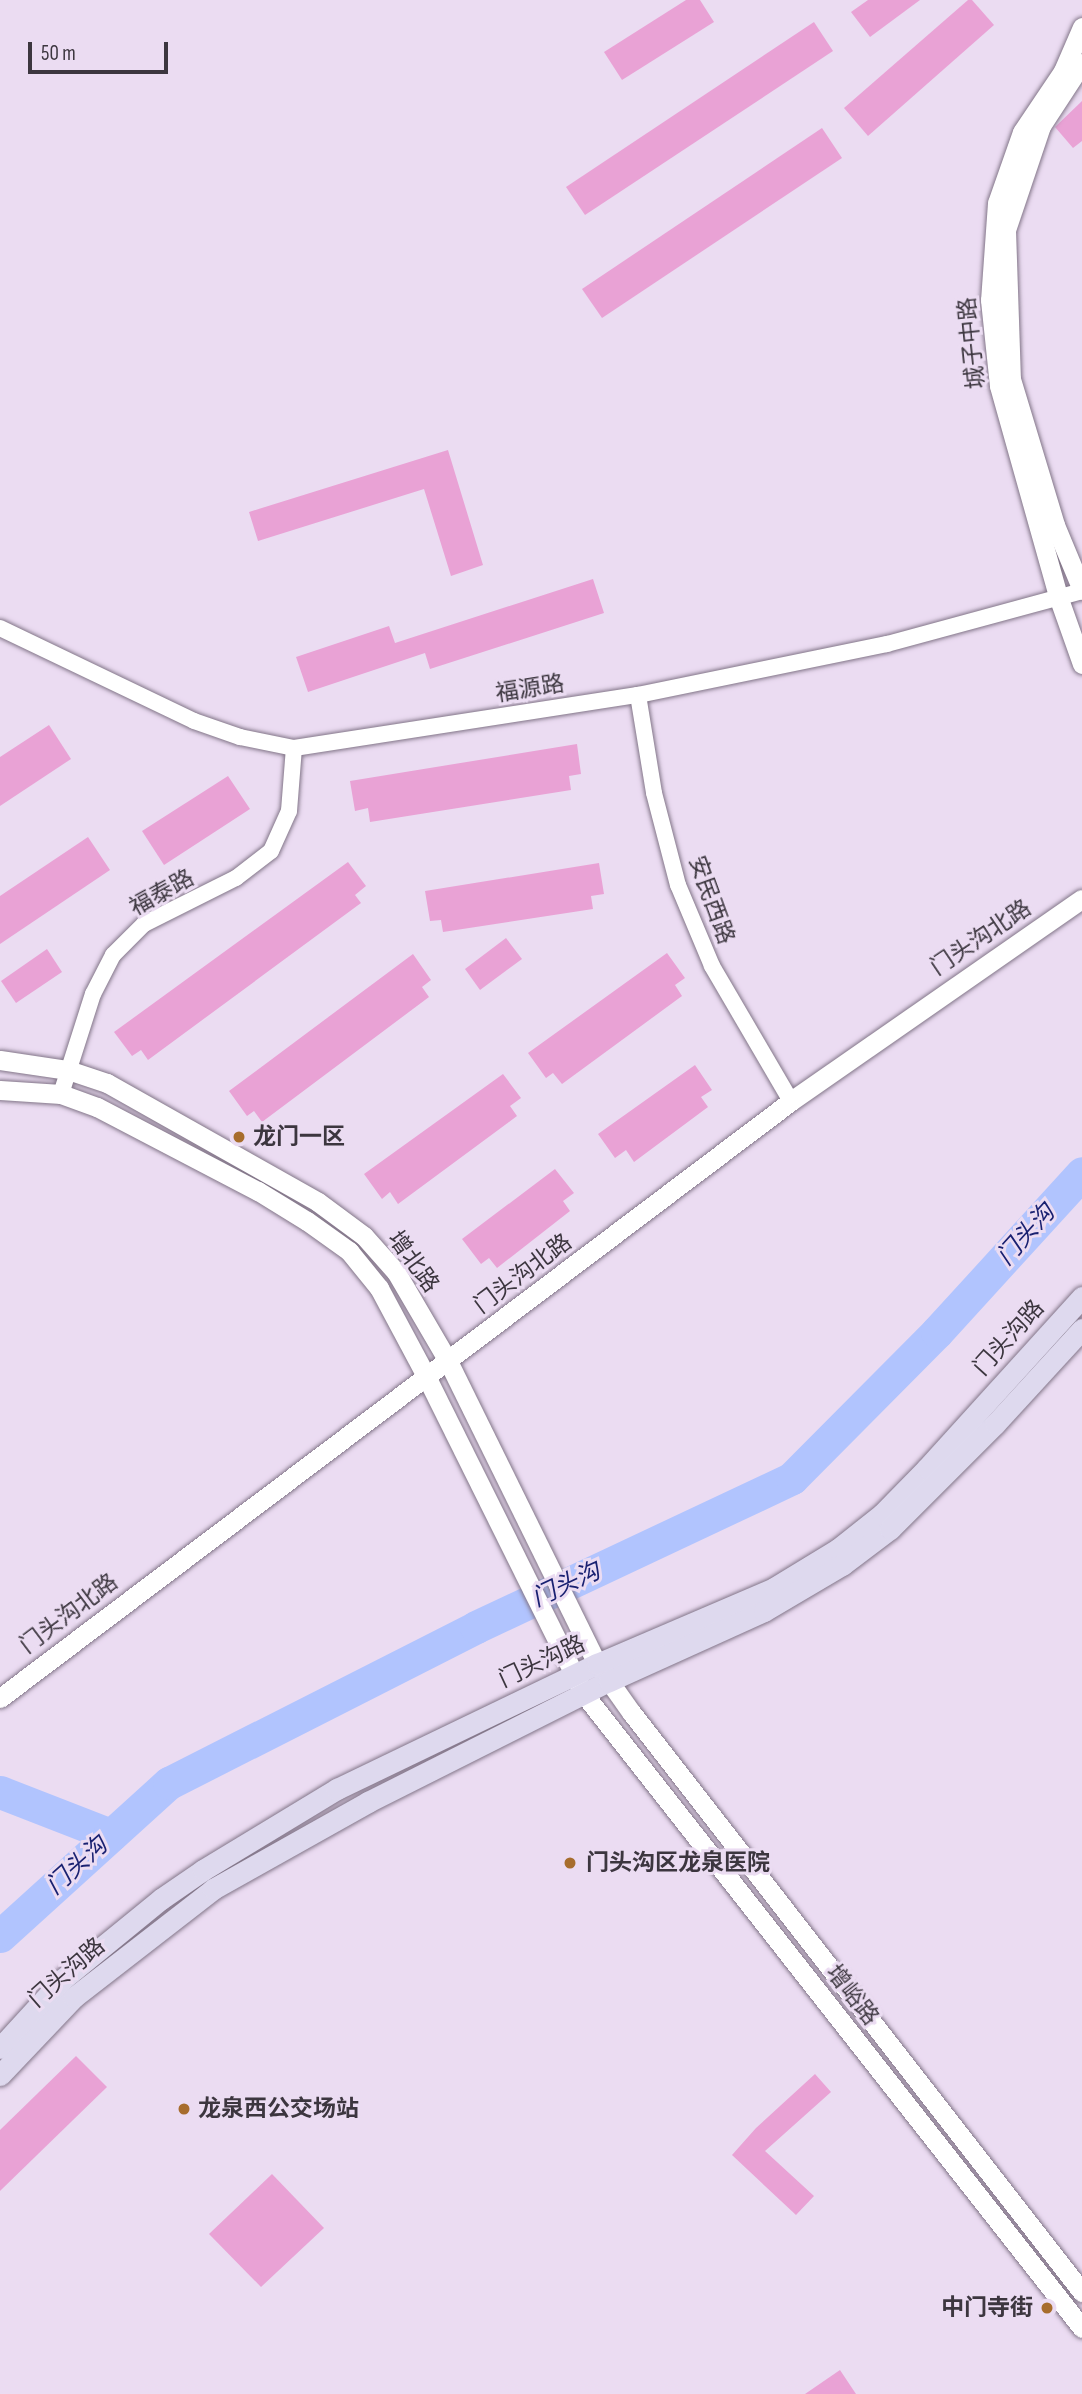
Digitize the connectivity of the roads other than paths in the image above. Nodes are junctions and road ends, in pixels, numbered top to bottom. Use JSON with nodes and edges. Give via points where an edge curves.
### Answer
{"nodes":[{"id":1,"x":1082,"y":27,"type":"edge"},
{"id":2,"x":1077,"y":66,"type":"edge"},
{"id":3,"x":1082,"y":591,"type":"edge"},
{"id":4,"x":1059,"y":600,"type":"junction"},
{"id":5,"x":0,"y":628,"type":"edge"},
{"id":6,"x":1082,"y":664,"type":"edge"},
{"id":7,"x":638,"y":695,"type":"junction"},
{"id":8,"x":294,"y":748,"type":"junction"},
{"id":9,"x":1082,"y":899,"type":"edge"},
{"id":10,"x":0,"y":1060,"type":"edge"},
{"id":11,"x":68,"y":1070,"type":"junction"},
{"id":12,"x":0,"y":1090,"type":"edge"},
{"id":13,"x":61,"y":1094,"type":"junction"},
{"id":14,"x":791,"y":1101,"type":"junction"},
{"id":15,"x":1082,"y":1297,"type":"edge"},
{"id":16,"x":1082,"y":1329,"type":"edge"},
{"id":17,"x":448,"y":1361,"type":"junction"},
{"id":18,"x":425,"y":1374,"type":"junction"},
{"id":19,"x":603,"y":1673,"type":"junction"},
{"id":20,"x":579,"y":1685,"type":"junction"},
{"id":21,"x":0,"y":1698,"type":"edge"},
{"id":22,"x":0,"y":2048,"type":"edge"},
{"id":23,"x":0,"y":2075,"type":"edge"},
{"id":24,"x":1082,"y":2292,"type":"edge"},
{"id":25,"x":1082,"y":2328,"type":"edge"}],
"edges":[{"from":1,"to":2,"type":"street","name":"城子中路"},
{"from":2,"to":3,"type":"street","name":"城子中路","via":[[1041,126],[1006,230],[1011,379],[1055,525]]},
{"from":2,"to":4,"type":"street","name":"城子中路","via":[[1022,132],[997,203],[990,300],[999,386]]},
{"from":3,"to":4,"type":"street","name":"福源路"},
{"from":4,"to":6,"type":"street","name":"城子中路"},
{"from":4,"to":7,"type":"street","name":"福源路","via":[[887,644]]},
{"from":5,"to":8,"type":"street","name":"福源路","via":[[194,721]]},
{"from":7,"to":8,"type":"street","name":"福源路"},
{"from":7,"to":14,"type":"street","name":"安民西路","via":[[654,793],[678,885],[712,966]]},
{"from":8,"to":11,"type":"street","name":"福泰路","via":[[289,811],[271,851],[236,878],[144,924],[113,955],[93,994]]},
{"from":9,"to":14,"type":"street","name":"门头沟北路"},
{"from":10,"to":11,"type":"street","name":"增北路"},
{"from":11,"to":13,"type":"street","name":"福泰路"},
{"from":11,"to":17,"type":"street","name":"增北路","via":[[107,1083],[229,1149],[318,1202],[364,1236],[396,1272]]},
{"from":12,"to":13,"type":"street","name":"增北路"},
{"from":13,"to":18,"type":"street","name":"增北路","via":[[97,1107],[258,1191],[349,1251],[379,1288]]},
{"from":14,"to":17,"type":"street","name":"门头沟北路"},
{"from":15,"to":19,"type":"main road","name":"门头沟路","via":[[928,1468],[838,1549],[774,1588]]},
{"from":16,"to":19,"type":"main road","name":"门头沟路","via":[[890,1529],[852,1558],[764,1611]]},
{"from":17,"to":18,"type":"street","name":"门头沟北路"},
{"from":17,"to":19,"type":"street","name":"增北路"},
{"from":18,"to":20,"type":"street","name":"增北路"},
{"from":18,"to":21,"type":"street","name":"门头沟北路"},
{"from":19,"to":20,"type":"main road","name":"门头沟路"},
{"from":19,"to":24,"type":"street","name":"增峪路"},
{"from":20,"to":22,"type":"main road","name":"门头沟路","via":[[337,1788],[203,1870],[63,1979]]},
{"from":20,"to":23,"type":"main road","name":"门头沟路","via":[[213,1889],[74,1997]]},
{"from":20,"to":25,"type":"street","name":"增峪路"}]}
